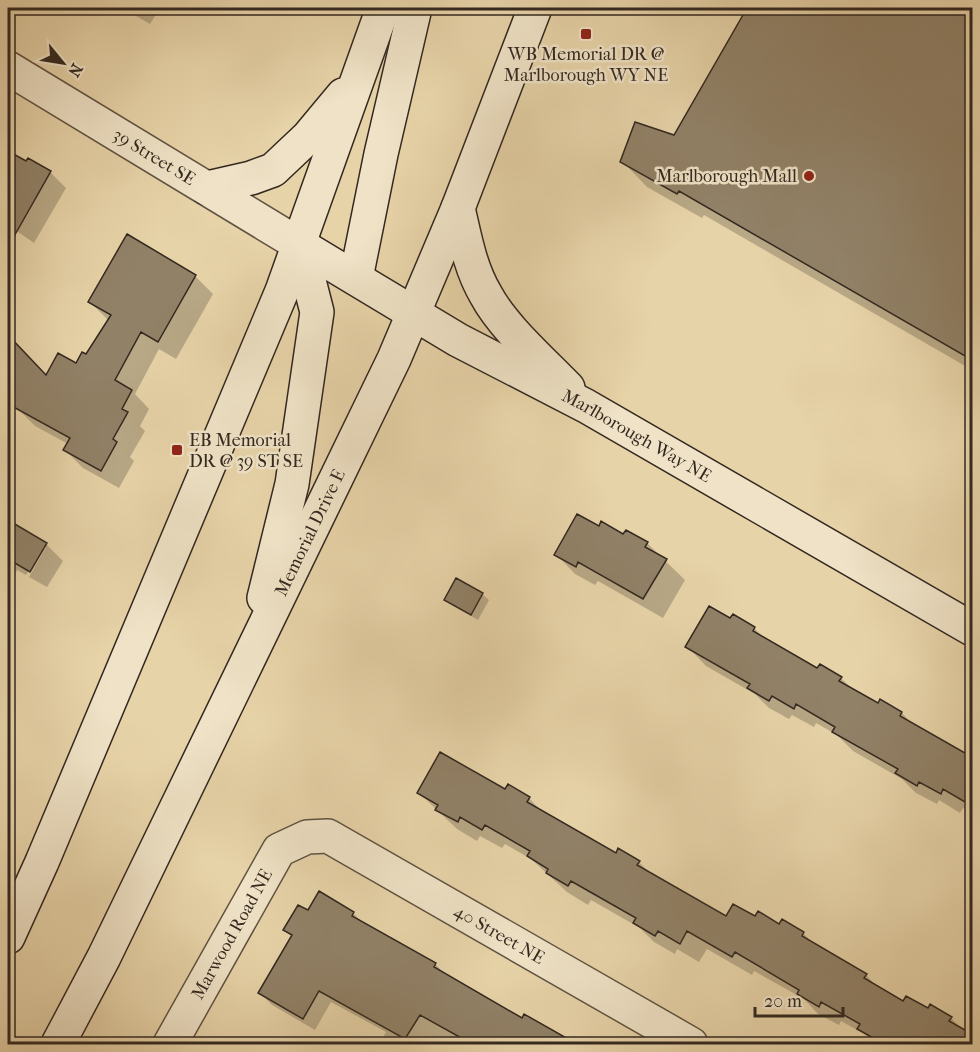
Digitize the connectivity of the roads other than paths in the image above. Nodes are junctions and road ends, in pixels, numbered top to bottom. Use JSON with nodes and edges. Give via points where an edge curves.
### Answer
{"nodes":[{"id":1,"x":382,"y":8,"type":"edge"},
{"id":2,"x":415,"y":8,"type":"edge"},
{"id":3,"x":535,"y":8,"type":"edge"},
{"id":4,"x":8,"y":68,"type":"edge"},
{"id":5,"x":356,"y":80,"type":"junction"},
{"id":6,"x":207,"y":189,"type":"junction"},
{"id":7,"x":458,"y":208,"type":"junction"},
{"id":8,"x":300,"y":245,"type":"junction"},
{"id":9,"x":356,"y":278,"type":"junction"},
{"id":10,"x":414,"y":312,"type":"junction"},
{"id":11,"x":586,"y":406,"type":"junction"},
{"id":12,"x":972,"y":629,"type":"edge"},
{"id":13,"x":248,"y":664,"type":"junction"},
{"id":14,"x":307,"y":837,"type":"joint"},
{"id":15,"x":8,"y":937,"type":"edge"},
{"id":16,"x":58,"y":1044,"type":"edge"},
{"id":17,"x":170,"y":1044,"type":"edge"},
{"id":18,"x":691,"y":1044,"type":"edge"}],
"edges":[{"from":1,"to":5,"type":"main road"},
{"from":2,"to":9,"type":"main road"},
{"from":3,"to":7,"type":"main road","name":"Memorial Drive E"},
{"from":4,"to":6,"type":"main road","name":"39 Street SE"},
{"from":5,"to":6,"type":"main road","via":[[308,137],[273,170]]},
{"from":5,"to":8,"type":"main road"},
{"from":6,"to":8,"type":"main road","name":"39 Street SE"},
{"from":7,"to":10,"type":"main road","name":"Memorial Drive E"},
{"from":7,"to":11,"type":"main road","via":[[468,255],[486,296],[505,322]]},
{"from":8,"to":9,"type":"main road","name":"Marlborough Way NE"},
{"from":8,"to":13,"type":"main road","via":[[317,312],[292,484]]},
{"from":8,"to":15,"type":"main road"},
{"from":9,"to":10,"type":"main road","name":"Marlborough Way NE"},
{"from":10,"to":11,"type":"main road","name":"Marlborough Way NE","via":[[458,340]]},
{"from":10,"to":13,"type":"main road","name":"Memorial Drive E"},
{"from":11,"to":12,"type":"main road","name":"Marlborough Way NE"},
{"from":13,"to":16,"type":"main road","name":"Memorial Drive E"},
{"from":14,"to":17,"type":"main road","name":"Marwood Road NE","via":[[279,850]]},
{"from":14,"to":18,"type":"main road","name":"40 Street NE","via":[[328,836]]}]}
